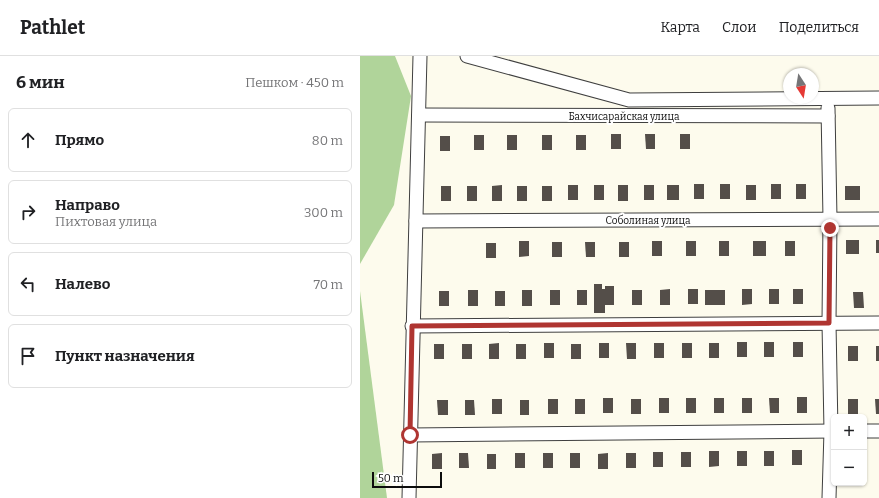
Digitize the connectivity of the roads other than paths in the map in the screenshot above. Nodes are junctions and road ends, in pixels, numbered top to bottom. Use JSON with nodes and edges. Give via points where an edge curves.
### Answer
{"nodes":[{"id":1,"x":420,"y":56,"type":"edge"},
{"id":2,"x":467,"y":56,"type":"edge"},
{"id":3,"x":828,"y":98,"type":"junction"},
{"id":4,"x":879,"y":98,"type":"edge"},
{"id":5,"x":419,"y":115,"type":"junction"},
{"id":6,"x":828,"y":116,"type":"junction"},
{"id":7,"x":830,"y":219,"type":"junction"},
{"id":8,"x":879,"y":219,"type":"edge"},
{"id":9,"x":416,"y":221,"type":"junction"},
{"id":10,"x":829,"y":323,"type":"junction"},
{"id":11,"x":879,"y":323,"type":"edge"},
{"id":12,"x":412,"y":326,"type":"junction"},
{"id":13,"x":832,"y":414,"type":"edge"},
{"id":14,"x":831,"y":431,"type":"edge"},
{"id":15,"x":867,"y":431,"type":"edge"},
{"id":16,"x":879,"y":431,"type":"edge"},
{"id":17,"x":410,"y":435,"type":"junction"},
{"id":18,"x":831,"y":450,"type":"edge"},
{"id":19,"x":409,"y":498,"type":"edge"},
{"id":20,"x":829,"y":498,"type":"edge"}],
"edges":[{"from":1,"to":5,"type":"street"},
{"from":2,"to":3,"type":"street","via":[[629,100]]},
{"from":3,"to":4,"type":"street"},
{"from":3,"to":6,"type":"street"},
{"from":5,"to":6,"type":"street","name":"Бахчисарайская улица"},
{"from":5,"to":9,"type":"street"},
{"from":6,"to":7,"type":"street"},
{"from":7,"to":8,"type":"street","name":"Соболиная улица"},
{"from":7,"to":9,"type":"street","name":"Соболиная улица"},
{"from":7,"to":10,"type":"street"},
{"from":9,"to":12,"type":"street"},
{"from":10,"to":11,"type":"street"},
{"from":10,"to":12,"type":"street"},
{"from":10,"to":13,"type":"street"},
{"from":12,"to":17,"type":"street"},
{"from":14,"to":17,"type":"street"},
{"from":15,"to":16,"type":"street"},
{"from":17,"to":19,"type":"street"},
{"from":18,"to":20,"type":"street"}]}
